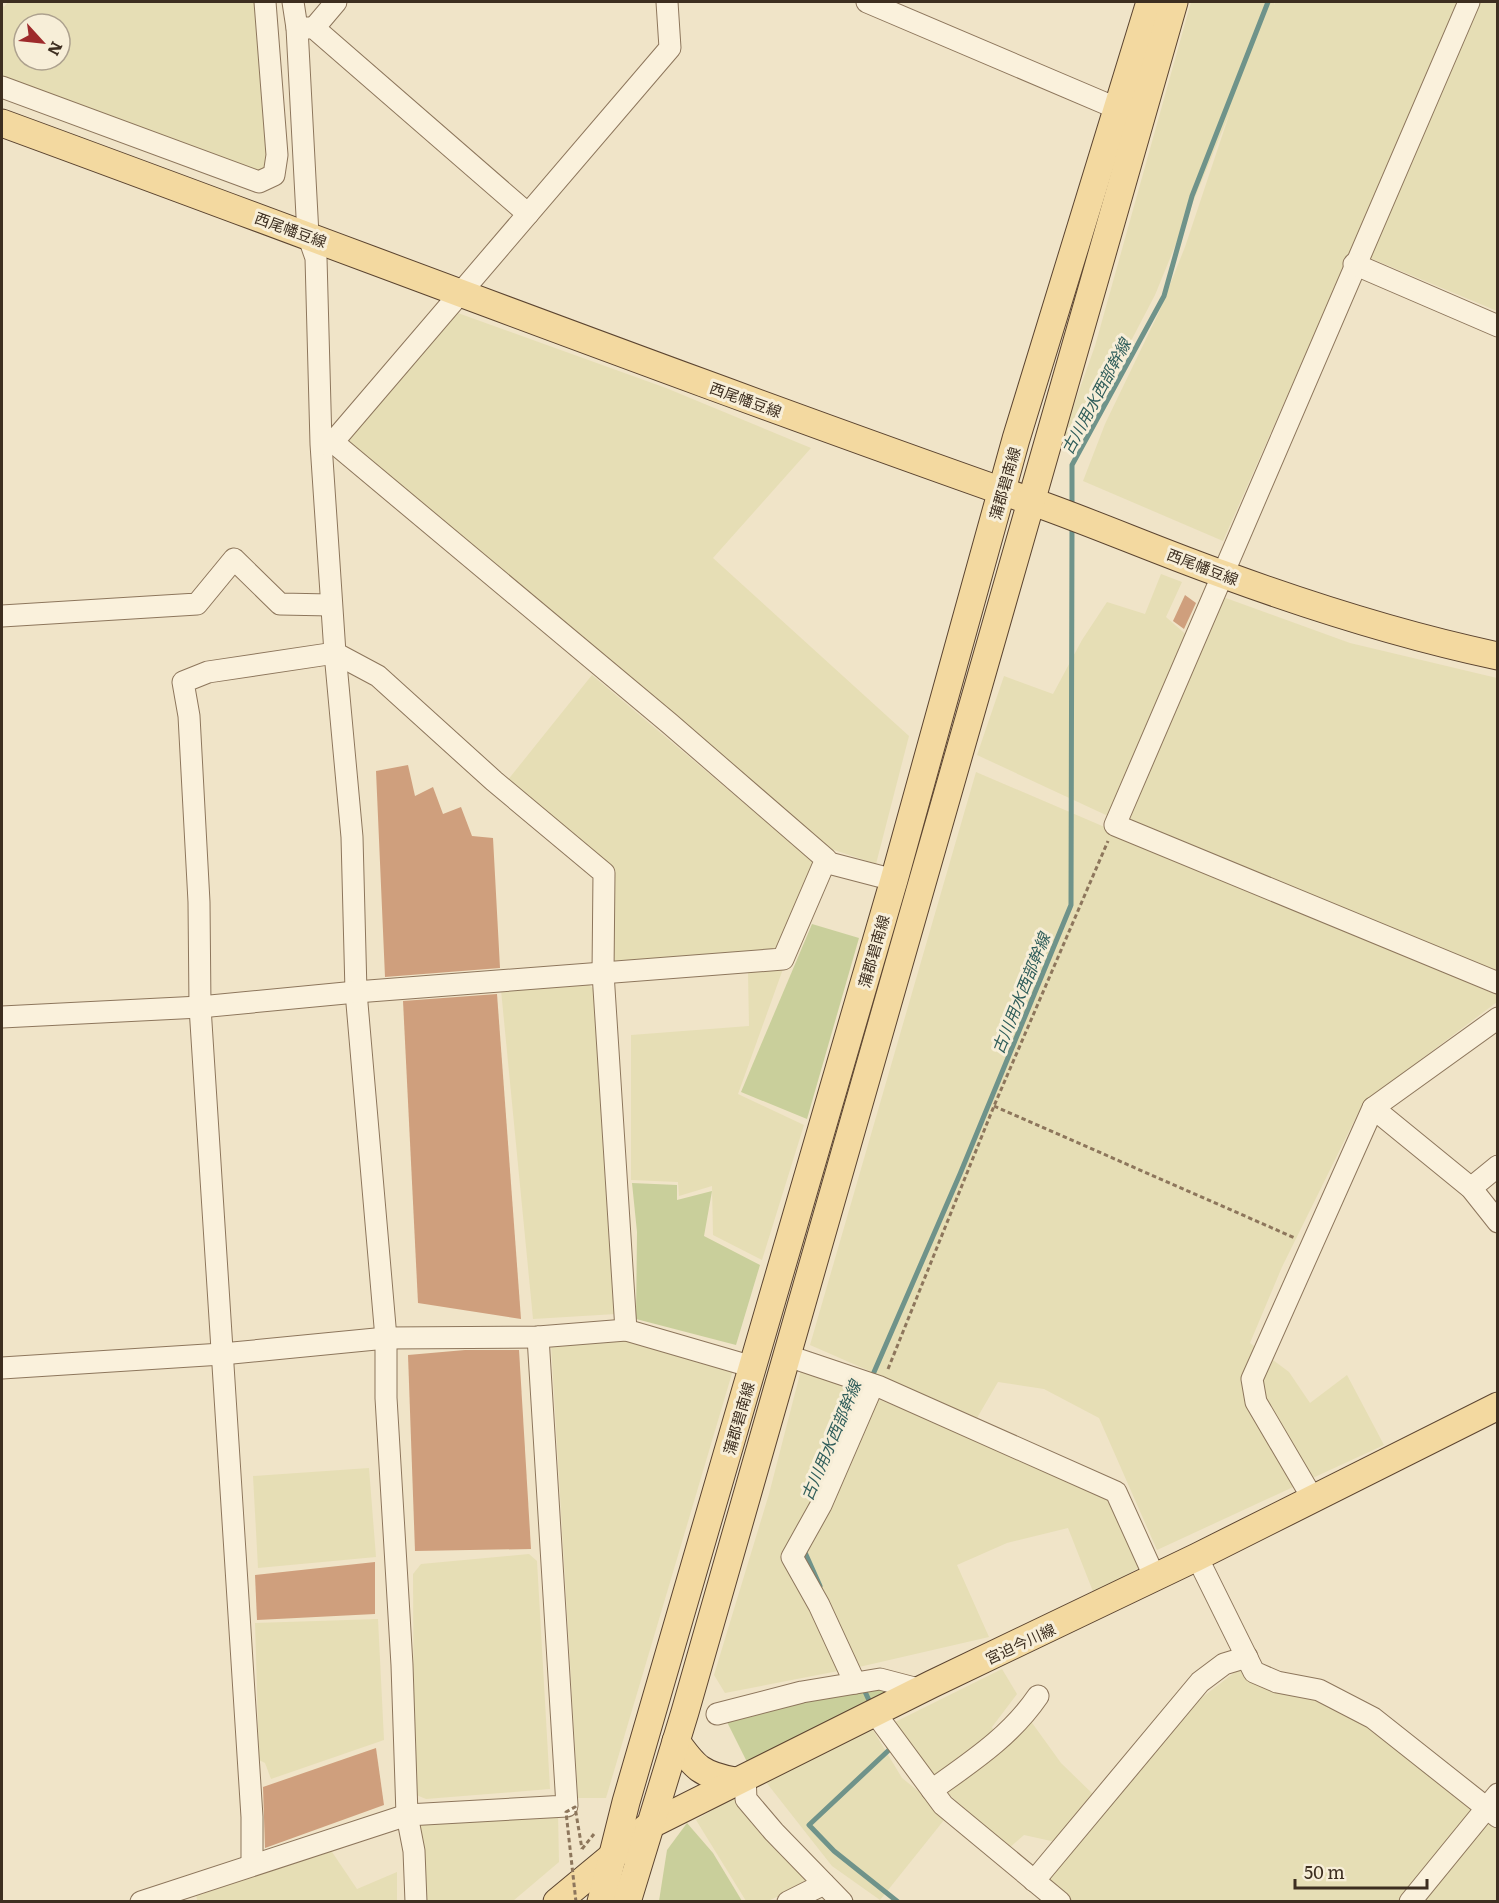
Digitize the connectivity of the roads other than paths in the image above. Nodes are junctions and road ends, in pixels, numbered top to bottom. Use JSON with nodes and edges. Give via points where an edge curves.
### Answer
{"nodes":[{"id":1,"x":265,"y":2,"type":"edge"},
{"id":2,"x":293,"y":2,"type":"edge"},
{"id":3,"x":336,"y":2,"type":"edge"},
{"id":4,"x":667,"y":2,"type":"edge"},
{"id":5,"x":867,"y":2,"type":"edge"},
{"id":6,"x":1150,"y":2,"type":"edge"},
{"id":7,"x":1174,"y":2,"type":"edge"},
{"id":8,"x":1469,"y":2,"type":"edge"},
{"id":9,"x":305,"y":28,"type":"junction"},
{"id":10,"x":2,"y":87,"type":"edge"},
{"id":11,"x":1116,"y":108,"type":"junction"},
{"id":12,"x":2,"y":123,"type":"edge"},
{"id":13,"x":528,"y":214,"type":"junction"},
{"id":14,"x":308,"y":235,"type":"junction"},
{"id":15,"x":1354,"y":264,"type":"junction"},
{"id":16,"x":461,"y":295,"type":"junction"},
{"id":17,"x":1497,"y":326,"type":"edge"},
{"id":18,"x":327,"y":443,"type":"junction"},
{"id":19,"x":1001,"y":492,"type":"junction"},
{"id":20,"x":1039,"y":504,"type":"junction"},
{"id":21,"x":1223,"y":575,"type":"junction"},
{"id":22,"x":332,"y":605,"type":"junction"},
{"id":23,"x":2,"y":616,"type":"edge"},
{"id":24,"x":335,"y":653,"type":"junction"},
{"id":25,"x":1497,"y":656,"type":"edge"},
{"id":26,"x":825,"y":862,"type":"junction"},
{"id":27,"x":894,"y":880,"type":"junction"},
{"id":28,"x":603,"y":973,"type":"junction"},
{"id":29,"x":1497,"y":983,"type":"edge"},
{"id":30,"x":356,"y":992,"type":"junction"},
{"id":31,"x":200,"y":1007,"type":"junction"},
{"id":32,"x":2,"y":1017,"type":"edge"},
{"id":33,"x":1497,"y":1018,"type":"edge"},
{"id":34,"x":1373,"y":1108,"type":"junction"},
{"id":35,"x":1497,"y":1166,"type":"edge"},
{"id":36,"x":1471,"y":1188,"type":"junction"},
{"id":37,"x":1497,"y":1222,"type":"edge"},
{"id":38,"x":626,"y":1330,"type":"junction"},
{"id":39,"x":538,"y":1337,"type":"junction"},
{"id":40,"x":386,"y":1338,"type":"junction"},
{"id":41,"x":222,"y":1354,"type":"junction"},
{"id":42,"x":785,"y":1354,"type":"junction"},
{"id":43,"x":753,"y":1367,"type":"junction"},
{"id":44,"x":2,"y":1368,"type":"edge"},
{"id":45,"x":877,"y":1386,"type":"junction"},
{"id":46,"x":1497,"y":1406,"type":"edge"},
{"id":47,"x":1313,"y":1499,"type":"junction"},
{"id":48,"x":1197,"y":1557,"type":"junction"},
{"id":49,"x":1155,"y":1578,"type":"junction"},
{"id":50,"x":1247,"y":1657,"type":"junction"},
{"id":51,"x":855,"y":1683,"type":"junction"},
{"id":52,"x":922,"y":1690,"type":"junction"},
{"id":53,"x":1038,"y":1696,"type":"dead end"},
{"id":54,"x":875,"y":1713,"type":"junction"},
{"id":55,"x":717,"y":1714,"type":"dead end"},
{"id":56,"x":676,"y":1741,"type":"junction"},
{"id":57,"x":740,"y":1779,"type":"junction"},
{"id":58,"x":932,"y":1790,"type":"junction"},
{"id":59,"x":1494,"y":1807,"type":"edge"},
{"id":60,"x":407,"y":1815,"type":"junction"},
{"id":61,"x":650,"y":1825,"type":"junction"},
{"id":62,"x":614,"y":1853,"type":"junction"},
{"id":63,"x":252,"y":1864,"type":"junction"},
{"id":64,"x":1034,"y":1881,"type":"junction"},
{"id":65,"x":824,"y":1884,"type":"junction"},
{"id":66,"x":141,"y":1902,"type":"edge"},
{"id":67,"x":416,"y":1902,"type":"edge"},
{"id":68,"x":558,"y":1902,"type":"edge"},
{"id":69,"x":601,"y":1902,"type":"edge"},
{"id":70,"x":627,"y":1902,"type":"edge"},
{"id":71,"x":788,"y":1902,"type":"edge"},
{"id":72,"x":842,"y":1902,"type":"edge"},
{"id":73,"x":1060,"y":1902,"type":"edge"},
{"id":74,"x":1410,"y":1902,"type":"edge"}],
"edges":[{"from":1,"to":10,"type":"street","via":[[277,155],[274,176],[259,182]]},
{"from":2,"to":9,"type":"street"},
{"from":3,"to":9,"type":"street"},
{"from":4,"to":13,"type":"street","via":[[670,48]]},
{"from":5,"to":11,"type":"street"},
{"from":6,"to":11,"type":"main road","name":"蒲郡碧南線"},
{"from":7,"to":20,"type":"main road","name":"蒲郡碧南線"},
{"from":8,"to":15,"type":"street"},
{"from":9,"to":13,"type":"street"},
{"from":9,"to":14,"type":"street"},
{"from":11,"to":19,"type":"main road","name":"蒲郡碧南線"},
{"from":12,"to":14,"type":"main road","name":"西尾幡豆線"},
{"from":13,"to":16,"type":"street"},
{"from":14,"to":16,"type":"main road","name":"西尾幡豆線"},
{"from":14,"to":18,"type":"street","via":[[316,258]]},
{"from":15,"to":17,"type":"street"},
{"from":15,"to":21,"type":"street"},
{"from":16,"to":18,"type":"street"},
{"from":16,"to":19,"type":"main road","name":"西尾幡豆線"},
{"from":18,"to":22,"type":"street"},
{"from":18,"to":26,"type":"street","via":[[669,723]]},
{"from":19,"to":20,"type":"main road","name":"西尾幡豆線"},
{"from":19,"to":27,"type":"main road","name":"蒲郡碧南線"},
{"from":20,"to":21,"type":"main road","name":"西尾幡豆線"},
{"from":20,"to":42,"type":"main road","name":"蒲郡碧南線"},
{"from":21,"to":25,"type":"main road","name":"西尾幡豆線","via":[[1431,641]]},
{"from":21,"to":29,"type":"street","via":[[1115,825]]},
{"from":22,"to":23,"type":"street","via":[[280,604],[234,559],[197,604]]},
{"from":22,"to":24,"type":"street"},
{"from":24,"to":28,"type":"street","via":[[378,676],[604,873]]},
{"from":24,"to":30,"type":"street","via":[[352,837]]},
{"from":24,"to":31,"type":"street","via":[[208,672],[183,682],[189,716],[199,902]]},
{"from":26,"to":27,"type":"street"},
{"from":26,"to":28,"type":"street","via":[[783,959]]},
{"from":27,"to":43,"type":"main road","name":"蒲郡碧南線"},
{"from":28,"to":30,"type":"street"},
{"from":28,"to":38,"type":"street"},
{"from":30,"to":31,"type":"street"},
{"from":30,"to":40,"type":"street"},
{"from":31,"to":32,"type":"street"},
{"from":31,"to":41,"type":"street"},
{"from":33,"to":34,"type":"street"},
{"from":34,"to":36,"type":"street"},
{"from":34,"to":47,"type":"street","via":[[1252,1379],[1256,1401]]},
{"from":35,"to":36,"type":"street"},
{"from":36,"to":37,"type":"street"},
{"from":38,"to":39,"type":"street"},
{"from":38,"to":43,"type":"street"},
{"from":39,"to":40,"type":"street"},
{"from":39,"to":60,"type":"street","via":[[567,1806]]},
{"from":40,"to":41,"type":"street"},
{"from":40,"to":60,"type":"street"},
{"from":41,"to":44,"type":"street"},
{"from":41,"to":63,"type":"street"},
{"from":42,"to":45,"type":"street"},
{"from":42,"to":56,"type":"main road","name":"蒲郡碧南線"},
{"from":43,"to":62,"type":"main road","name":"蒲郡碧南線"},
{"from":45,"to":49,"type":"street","via":[[1116,1492]]},
{"from":45,"to":51,"type":"street","via":[[792,1557]]},
{"from":46,"to":47,"type":"main road","name":"宮迫今川線"},
{"from":47,"to":48,"type":"main road","name":"宮迫今川線"},
{"from":48,"to":49,"type":"main road","name":"宮迫今川線"},
{"from":48,"to":50,"type":"street"},
{"from":49,"to":52,"type":"main road","name":"宮迫今川線"},
{"from":50,"to":59,"type":"street","via":[[1254,1672],[1277,1682],[1319,1690],[1373,1718]]},
{"from":50,"to":64,"type":"street","via":[[1224,1664],[1200,1682]]},
{"from":51,"to":52,"type":"street","via":[[880,1678]]},
{"from":51,"to":55,"type":"street"},
{"from":52,"to":54,"type":"main road","name":"宮迫今川線"},
{"from":53,"to":58,"type":"street","via":[[1003,1738]]},
{"from":54,"to":57,"type":"main road","name":"宮迫今川線"},
{"from":54,"to":58,"type":"street"},
{"from":56,"to":57,"type":"main road","via":[[694,1766],[711,1776]]},
{"from":56,"to":61,"type":"main road","name":"蒲郡碧南線"},
{"from":57,"to":61,"type":"main road","name":"宮迫今川線"},
{"from":57,"to":65,"type":"street","via":[[746,1799]]},
{"from":58,"to":64,"type":"street","via":[[943,1805]]},
{"from":59,"to":74,"type":"street"},
{"from":60,"to":63,"type":"street"},
{"from":60,"to":67,"type":"street","via":[[414,1851]]},
{"from":61,"to":62,"type":"main road","name":"宮迫今川線"},
{"from":61,"to":70,"type":"main road","name":"蒲郡碧南線"},
{"from":62,"to":68,"type":"main road","name":"宮迫今川線"},
{"from":62,"to":69,"type":"main road","name":"蒲郡碧南線"},
{"from":63,"to":66,"type":"street"},
{"from":64,"to":73,"type":"street"},
{"from":65,"to":71,"type":"street"},
{"from":65,"to":72,"type":"street"}]}
